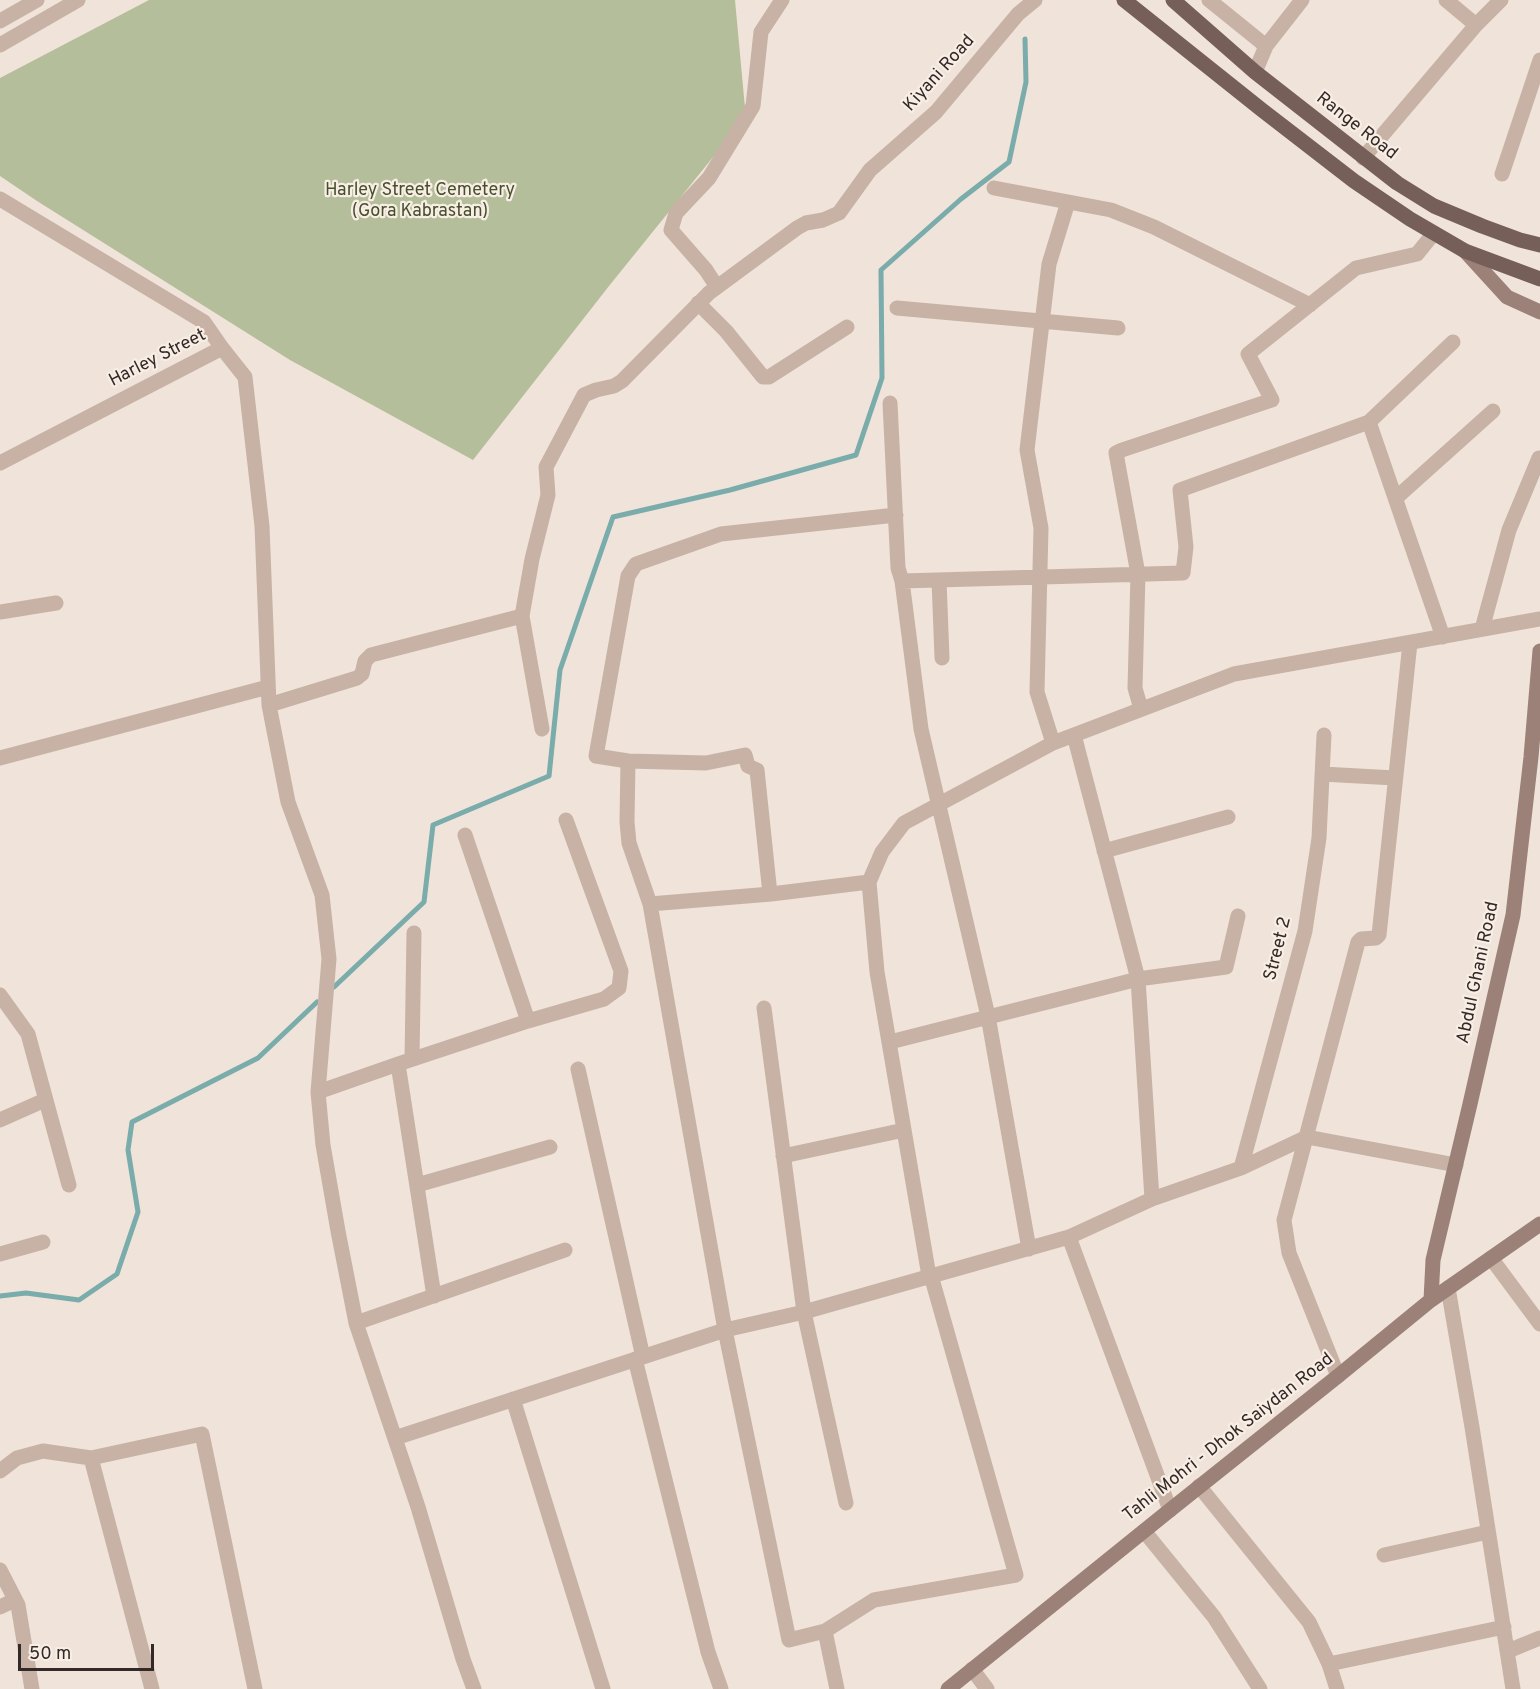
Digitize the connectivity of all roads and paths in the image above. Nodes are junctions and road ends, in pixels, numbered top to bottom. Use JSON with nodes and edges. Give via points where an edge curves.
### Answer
{"nodes":[{"id":1,"x":37,"y":0,"type":"edge"},
{"id":2,"x":78,"y":0,"type":"edge"},
{"id":3,"x":782,"y":0,"type":"edge"},
{"id":4,"x":1035,"y":0,"type":"edge"},
{"id":5,"x":1124,"y":0,"type":"edge"},
{"id":6,"x":1173,"y":0,"type":"edge"},
{"id":7,"x":1209,"y":0,"type":"edge"},
{"id":8,"x":1302,"y":0,"type":"edge"},
{"id":9,"x":1446,"y":0,"type":"edge"},
{"id":10,"x":1501,"y":0,"type":"edge"},
{"id":11,"x":0,"y":21,"type":"edge"},
{"id":12,"x":1476,"y":25,"type":"junction"},
{"id":13,"x":0,"y":45,"type":"edge"},
{"id":14,"x":1266,"y":46,"type":"junction"},
{"id":15,"x":1540,"y":60,"type":"edge"},
{"id":16,"x":1255,"y":72,"type":"junction"},
{"id":17,"x":1363,"y":158,"type":"junction"},
{"id":18,"x":1502,"y":174,"type":"dead end"},
{"id":19,"x":994,"y":188,"type":"dead end"},
{"id":20,"x":0,"y":199,"type":"edge"},
{"id":21,"x":1068,"y":202,"type":"junction"},
{"id":22,"x":1434,"y":233,"type":"junction"},
{"id":23,"x":1540,"y":245,"type":"edge"},
{"id":24,"x":1465,"y":251,"type":"junction"},
{"id":25,"x":1540,"y":279,"type":"edge"},
{"id":26,"x":717,"y":287,"type":"junction"},
{"id":27,"x":698,"y":303,"type":"junction"},
{"id":28,"x":1310,"y":305,"type":"junction"},
{"id":29,"x":897,"y":308,"type":"dead end"},
{"id":30,"x":1540,"y":312,"type":"edge"},
{"id":31,"x":1042,"y":322,"type":"junction"},
{"id":32,"x":847,"y":327,"type":"dead end"},
{"id":33,"x":1118,"y":328,"type":"dead end"},
{"id":34,"x":1453,"y":342,"type":"dead end"},
{"id":35,"x":222,"y":348,"type":"junction"},
{"id":36,"x":891,"y":403,"type":"dead end"},
{"id":37,"x":1493,"y":411,"type":"dead end"},
{"id":38,"x":1369,"y":422,"type":"junction"},
{"id":39,"x":1539,"y":458,"type":"edge"},
{"id":40,"x":0,"y":463,"type":"edge"},
{"id":41,"x":1396,"y":498,"type":"junction"},
{"id":42,"x":896,"y":515,"type":"junction"},
{"id":43,"x":1138,"y":574,"type":"junction"},
{"id":44,"x":1040,"y":576,"type":"junction"},
{"id":45,"x":939,"y":580,"type":"junction"},
{"id":46,"x":902,"y":581,"type":"junction"},
{"id":47,"x":56,"y":603,"type":"dead end"},
{"id":48,"x":0,"y":612,"type":"edge"},
{"id":49,"x":522,"y":616,"type":"junction"},
{"id":50,"x":1540,"y":619,"type":"edge"},
{"id":51,"x":1482,"y":629,"type":"junction"},
{"id":52,"x":1443,"y":637,"type":"junction"},
{"id":53,"x":1410,"y":643,"type":"junction"},
{"id":54,"x":1540,"y":651,"type":"edge"},
{"id":55,"x":942,"y":658,"type":"dead end"},
{"id":56,"x":268,"y":687,"type":"junction"},
{"id":57,"x":269,"y":705,"type":"junction"},
{"id":58,"x":1141,"y":709,"type":"junction"},
{"id":59,"x":542,"y":729,"type":"dead end"},
{"id":60,"x":1074,"y":735,"type":"junction"},
{"id":61,"x":1324,"y":735,"type":"dead end"},
{"id":62,"x":1053,"y":743,"type":"junction"},
{"id":63,"x":0,"y":758,"type":"edge"},
{"id":64,"x":1536,"y":758,"type":"edge"},
{"id":65,"x":628,"y":761,"type":"junction"},
{"id":66,"x":1322,"y":774,"type":"junction"},
{"id":67,"x":1395,"y":778,"type":"junction"},
{"id":68,"x":939,"y":805,"type":"junction"},
{"id":69,"x":1228,"y":817,"type":"dead end"},
{"id":70,"x":566,"y":820,"type":"dead end"},
{"id":71,"x":465,"y":835,"type":"dead end"},
{"id":72,"x":1104,"y":851,"type":"junction"},
{"id":73,"x":869,"y":882,"type":"junction"},
{"id":74,"x":770,"y":894,"type":"junction"},
{"id":75,"x":650,"y":904,"type":"junction"},
{"id":76,"x":1238,"y":916,"type":"dead end"},
{"id":77,"x":414,"y":933,"type":"dead end"},
{"id":78,"x":1138,"y":979,"type":"junction"},
{"id":79,"x":1,"y":997,"type":"edge"},
{"id":80,"x":764,"y":1008,"type":"dead end"},
{"id":81,"x":988,"y":1016,"type":"junction"},
{"id":82,"x":528,"y":1021,"type":"junction"},
{"id":83,"x":890,"y":1042,"type":"junction"},
{"id":84,"x":405,"y":1061,"type":"junction"},
{"id":85,"x":578,"y":1069,"type":"dead end"},
{"id":86,"x":318,"y":1092,"type":"junction"},
{"id":87,"x":45,"y":1100,"type":"junction"},
{"id":88,"x":0,"y":1120,"type":"edge"},
{"id":89,"x":904,"y":1130,"type":"junction"},
{"id":90,"x":1307,"y":1137,"type":"junction"},
{"id":91,"x":550,"y":1147,"type":"dead end"},
{"id":92,"x":783,"y":1156,"type":"junction"},
{"id":93,"x":1456,"y":1165,"type":"junction"},
{"id":94,"x":1241,"y":1167,"type":"junction"},
{"id":95,"x":69,"y":1185,"type":"dead end"},
{"id":96,"x":417,"y":1185,"type":"junction"},
{"id":97,"x":1152,"y":1199,"type":"junction"},
{"id":98,"x":1540,"y":1224,"type":"edge"},
{"id":99,"x":1069,"y":1238,"type":"junction"},
{"id":100,"x":43,"y":1242,"type":"dead end"},
{"id":101,"x":1029,"y":1249,"type":"junction"},
{"id":102,"x":565,"y":1250,"type":"dead end"},
{"id":103,"x":0,"y":1254,"type":"edge"},
{"id":104,"x":1491,"y":1258,"type":"junction"},
{"id":105,"x":929,"y":1276,"type":"junction"},
{"id":106,"x":1448,"y":1288,"type":"junction"},
{"id":107,"x":434,"y":1296,"type":"junction"},
{"id":108,"x":1431,"y":1300,"type":"junction"},
{"id":109,"x":804,"y":1312,"type":"junction"},
{"id":110,"x":356,"y":1323,"type":"junction"},
{"id":111,"x":1540,"y":1324,"type":"edge"},
{"id":112,"x":725,"y":1330,"type":"junction"},
{"id":113,"x":639,"y":1358,"type":"junction"},
{"id":114,"x":1338,"y":1376,"type":"junction"},
{"id":115,"x":513,"y":1400,"type":"junction"},
{"id":116,"x":395,"y":1438,"type":"junction"},
{"id":117,"x":91,"y":1458,"type":"junction"},
{"id":118,"x":0,"y":1471,"type":"edge"},
{"id":119,"x":1199,"y":1486,"type":"junction"},
{"id":120,"x":846,"y":1503,"type":"dead end"},
{"id":121,"x":1170,"y":1510,"type":"junction"},
{"id":122,"x":1144,"y":1531,"type":"junction"},
{"id":123,"x":1488,"y":1532,"type":"junction"},
{"id":124,"x":1384,"y":1555,"type":"dead end"},
{"id":125,"x":0,"y":1570,"type":"edge"},
{"id":126,"x":15,"y":1600,"type":"junction"},
{"id":127,"x":0,"y":1607,"type":"edge"},
{"id":128,"x":1504,"y":1627,"type":"junction"},
{"id":129,"x":825,"y":1631,"type":"junction"},
{"id":130,"x":1540,"y":1638,"type":"edge"},
{"id":131,"x":1508,"y":1651,"type":"junction"},
{"id":132,"x":1329,"y":1664,"type":"junction"},
{"id":133,"x":972,"y":1669,"type":"junction"},
{"id":134,"x":32,"y":1689,"type":"edge"},
{"id":135,"x":152,"y":1689,"type":"edge"},
{"id":136,"x":255,"y":1689,"type":"edge"},
{"id":137,"x":474,"y":1689,"type":"edge"},
{"id":138,"x":603,"y":1689,"type":"edge"},
{"id":139,"x":721,"y":1689,"type":"edge"},
{"id":140,"x":837,"y":1689,"type":"edge"},
{"id":141,"x":948,"y":1689,"type":"edge"},
{"id":142,"x":987,"y":1689,"type":"edge"},
{"id":143,"x":1260,"y":1689,"type":"edge"},
{"id":144,"x":1337,"y":1689,"type":"edge"},
{"id":145,"x":1513,"y":1689,"type":"edge"}],
"edges":[{"from":1,"to":11,"type":"street"},
{"from":2,"to":13,"type":"street"},
{"from":3,"to":26,"type":"street","via":[[761,32],[753,106],[709,178],[676,213],[671,230]]},
{"from":4,"to":26,"type":"street","name":"Kiyani Road","via":[[1018,14],[936,112],[870,170],[838,213],[797,228]]},
{"from":5,"to":22,"type":"main road","via":[[1353,181]]},
{"from":6,"to":16,"type":"main road","name":"Range Road"},
{"from":7,"to":14,"type":"street"},
{"from":8,"to":14,"type":"street"},
{"from":9,"to":12,"type":"street"},
{"from":10,"to":12,"type":"street"},
{"from":12,"to":17,"type":"street"},
{"from":14,"to":16,"type":"street"},
{"from":15,"to":18,"type":"street"},
{"from":16,"to":17,"type":"main road","name":"Range Road"},
{"from":17,"to":23,"type":"main road","name":"Range Road","via":[[1434,206]]},
{"from":19,"to":21,"type":"street"},
{"from":20,"to":35,"type":"street","name":"Harley Street","via":[[204,322]]},
{"from":21,"to":28,"type":"street","via":[[1111,210],[1154,227]]},
{"from":21,"to":31,"type":"street","via":[[1049,264]]},
{"from":22,"to":24,"type":"main road"},
{"from":22,"to":28,"type":"street","via":[[1417,254],[1356,268]]},
{"from":24,"to":25,"type":"main road"},
{"from":24,"to":30,"type":"street","via":[[1507,297]]},
{"from":26,"to":27,"type":"street","name":"Kiyani Road"},
{"from":27,"to":32,"type":"street","via":[[763,377],[769,377]]},
{"from":27,"to":49,"type":"street","name":"Kiyani Road","via":[[622,381],[584,395],[546,467],[548,495]]},
{"from":28,"to":43,"type":"street","via":[[1248,354],[1272,400],[1116,453]]},
{"from":29,"to":31,"type":"street"},
{"from":31,"to":33,"type":"street"},
{"from":31,"to":44,"type":"street","via":[[1027,450],[1041,528]]},
{"from":34,"to":38,"type":"street"},
{"from":35,"to":40,"type":"street","name":"Harley Street"},
{"from":35,"to":56,"type":"street","via":[[245,377],[262,526]]},
{"from":36,"to":42,"type":"street"},
{"from":37,"to":41,"type":"street"},
{"from":38,"to":41,"type":"street"},
{"from":38,"to":43,"type":"street","via":[[1180,490],[1186,547],[1183,573]]},
{"from":39,"to":51,"type":"street","via":[[1509,530]]},
{"from":41,"to":52,"type":"street"},
{"from":42,"to":46,"type":"street"},
{"from":42,"to":65,"type":"street","via":[[721,534],[636,564],[628,576],[596,756]]},
{"from":43,"to":44,"type":"street"},
{"from":43,"to":58,"type":"street","via":[[1135,688]]},
{"from":44,"to":45,"type":"street"},
{"from":44,"to":62,"type":"street","via":[[1037,692]]},
{"from":45,"to":46,"type":"street"},
{"from":45,"to":55,"type":"street"},
{"from":46,"to":68,"type":"street","via":[[921,729]]},
{"from":47,"to":48,"type":"street"},
{"from":49,"to":57,"type":"street","via":[[371,654],[363,674],[357,678]]},
{"from":49,"to":59,"type":"street","name":"Kiyani Road"},
{"from":50,"to":51,"type":"street"},
{"from":51,"to":52,"type":"street"},
{"from":52,"to":53,"type":"street"},
{"from":53,"to":58,"type":"street","via":[[1234,674]]},
{"from":53,"to":67,"type":"street"},
{"from":54,"to":64,"type":"street","name":"Abdul Ghani Road"},
{"from":56,"to":57,"type":"street"},
{"from":56,"to":63,"type":"street"},
{"from":57,"to":86,"type":"street","via":[[288,802],[322,895],[329,959]]},
{"from":58,"to":60,"type":"street"},
{"from":60,"to":62,"type":"street"},
{"from":60,"to":72,"type":"street"},
{"from":61,"to":66,"type":"street","name":"Street 2"},
{"from":62,"to":68,"type":"street"},
{"from":64,"to":93,"type":"street","name":"Abdul Ghani Road","via":[[1513,915]]},
{"from":65,"to":74,"type":"street","via":[[706,764],[745,755],[748,766],[757,770]]},
{"from":65,"to":75,"type":"street","via":[[629,843]]},
{"from":66,"to":67,"type":"street"},
{"from":66,"to":94,"type":"street","name":"Street 2","via":[[1319,838],[1305,931]]},
{"from":67,"to":90,"type":"street","via":[[1378,935],[1358,942]]},
{"from":68,"to":73,"type":"street","via":[[904,823],[882,852]]},
{"from":68,"to":81,"type":"street"},
{"from":69,"to":72,"type":"street"},
{"from":70,"to":82,"type":"street","via":[[621,971],[618,988],[604,999]]},
{"from":71,"to":82,"type":"street"},
{"from":72,"to":78,"type":"street"},
{"from":73,"to":74,"type":"street"},
{"from":73,"to":83,"type":"street","via":[[877,972]]},
{"from":74,"to":75,"type":"street"},
{"from":75,"to":112,"type":"street"},
{"from":76,"to":78,"type":"street","via":[[1226,967]]},
{"from":77,"to":84,"type":"street"},
{"from":78,"to":81,"type":"street"},
{"from":78,"to":97,"type":"street"},
{"from":79,"to":87,"type":"street","via":[[28,1034]]},
{"from":80,"to":92,"type":"street"},
{"from":81,"to":83,"type":"street"},
{"from":81,"to":101,"type":"street"},
{"from":82,"to":84,"type":"street"},
{"from":83,"to":89,"type":"street"},
{"from":84,"to":86,"type":"street"},
{"from":84,"to":96,"type":"street"},
{"from":85,"to":113,"type":"street"},
{"from":86,"to":110,"type":"street","via":[[323,1145]]},
{"from":87,"to":88,"type":"street"},
{"from":87,"to":95,"type":"street"},
{"from":89,"to":92,"type":"street"},
{"from":89,"to":105,"type":"street"},
{"from":90,"to":93,"type":"street"},
{"from":90,"to":94,"type":"street"},
{"from":90,"to":114,"type":"street","via":[[1284,1220],[1289,1253]]},
{"from":91,"to":96,"type":"street"},
{"from":92,"to":109,"type":"street"},
{"from":93,"to":108,"type":"street","name":"Abdul Ghani Road","via":[[1433,1260]]},
{"from":94,"to":97,"type":"street"},
{"from":96,"to":107,"type":"street"},
{"from":97,"to":99,"type":"street"},
{"from":98,"to":104,"type":"street","name":"Tahli Mohri - Dhok Saiydan Road"},
{"from":99,"to":101,"type":"street"},
{"from":99,"to":121,"type":"street"},
{"from":100,"to":103,"type":"street"},
{"from":101,"to":105,"type":"street"},
{"from":102,"to":107,"type":"street"},
{"from":104,"to":106,"type":"street","name":"Tahli Mohri - Dhok Saiydan Road"},
{"from":104,"to":111,"type":"street"},
{"from":105,"to":109,"type":"street"},
{"from":105,"to":129,"type":"street","via":[[1016,1575],[874,1600]]},
{"from":106,"to":108,"type":"street","name":"Tahli Mohri - Dhok Saiydan Road"},
{"from":106,"to":123,"type":"street"},
{"from":107,"to":110,"type":"street"},
{"from":108,"to":114,"type":"street","name":"Tahli Mohri - Dhok Saiydan Road"},
{"from":109,"to":112,"type":"street"},
{"from":109,"to":120,"type":"street"},
{"from":110,"to":116,"type":"street"},
{"from":112,"to":113,"type":"street"},
{"from":112,"to":129,"type":"street","via":[[789,1640]]},
{"from":113,"to":115,"type":"street"},
{"from":113,"to":139,"type":"street","via":[[708,1652]]},
{"from":114,"to":119,"type":"street","name":"Tahli Mohri - Dhok Saiydan Road"},
{"from":115,"to":116,"type":"street"},
{"from":115,"to":138,"type":"street"},
{"from":116,"to":137,"type":"street"},
{"from":117,"to":118,"type":"street","via":[[43,1451],[17,1458]]},
{"from":117,"to":135,"type":"street"},
{"from":117,"to":136,"type":"street","via":[[202,1434]]},
{"from":119,"to":121,"type":"street","name":"Tahli Mohri - Dhok Saiydan Road"},
{"from":119,"to":132,"type":"street","via":[[1309,1622]]},
{"from":121,"to":122,"type":"street","name":"Tahli Mohri - Dhok Saiydan Road"},
{"from":122,"to":133,"type":"street","name":"Tahli Mohri - Dhok Saiydan Road"},
{"from":122,"to":143,"type":"street","via":[[1214,1617]]},
{"from":123,"to":124,"type":"street"},
{"from":123,"to":128,"type":"street"},
{"from":125,"to":126,"type":"street"},
{"from":126,"to":127,"type":"street"},
{"from":126,"to":134,"type":"street"},
{"from":128,"to":131,"type":"street"},
{"from":128,"to":132,"type":"street"},
{"from":129,"to":140,"type":"street"},
{"from":130,"to":131,"type":"street"},
{"from":131,"to":145,"type":"street"},
{"from":132,"to":144,"type":"street"},
{"from":133,"to":141,"type":"street","name":"Tahli Mohri - Dhok Saiydan Road"},
{"from":133,"to":142,"type":"street"}]}
